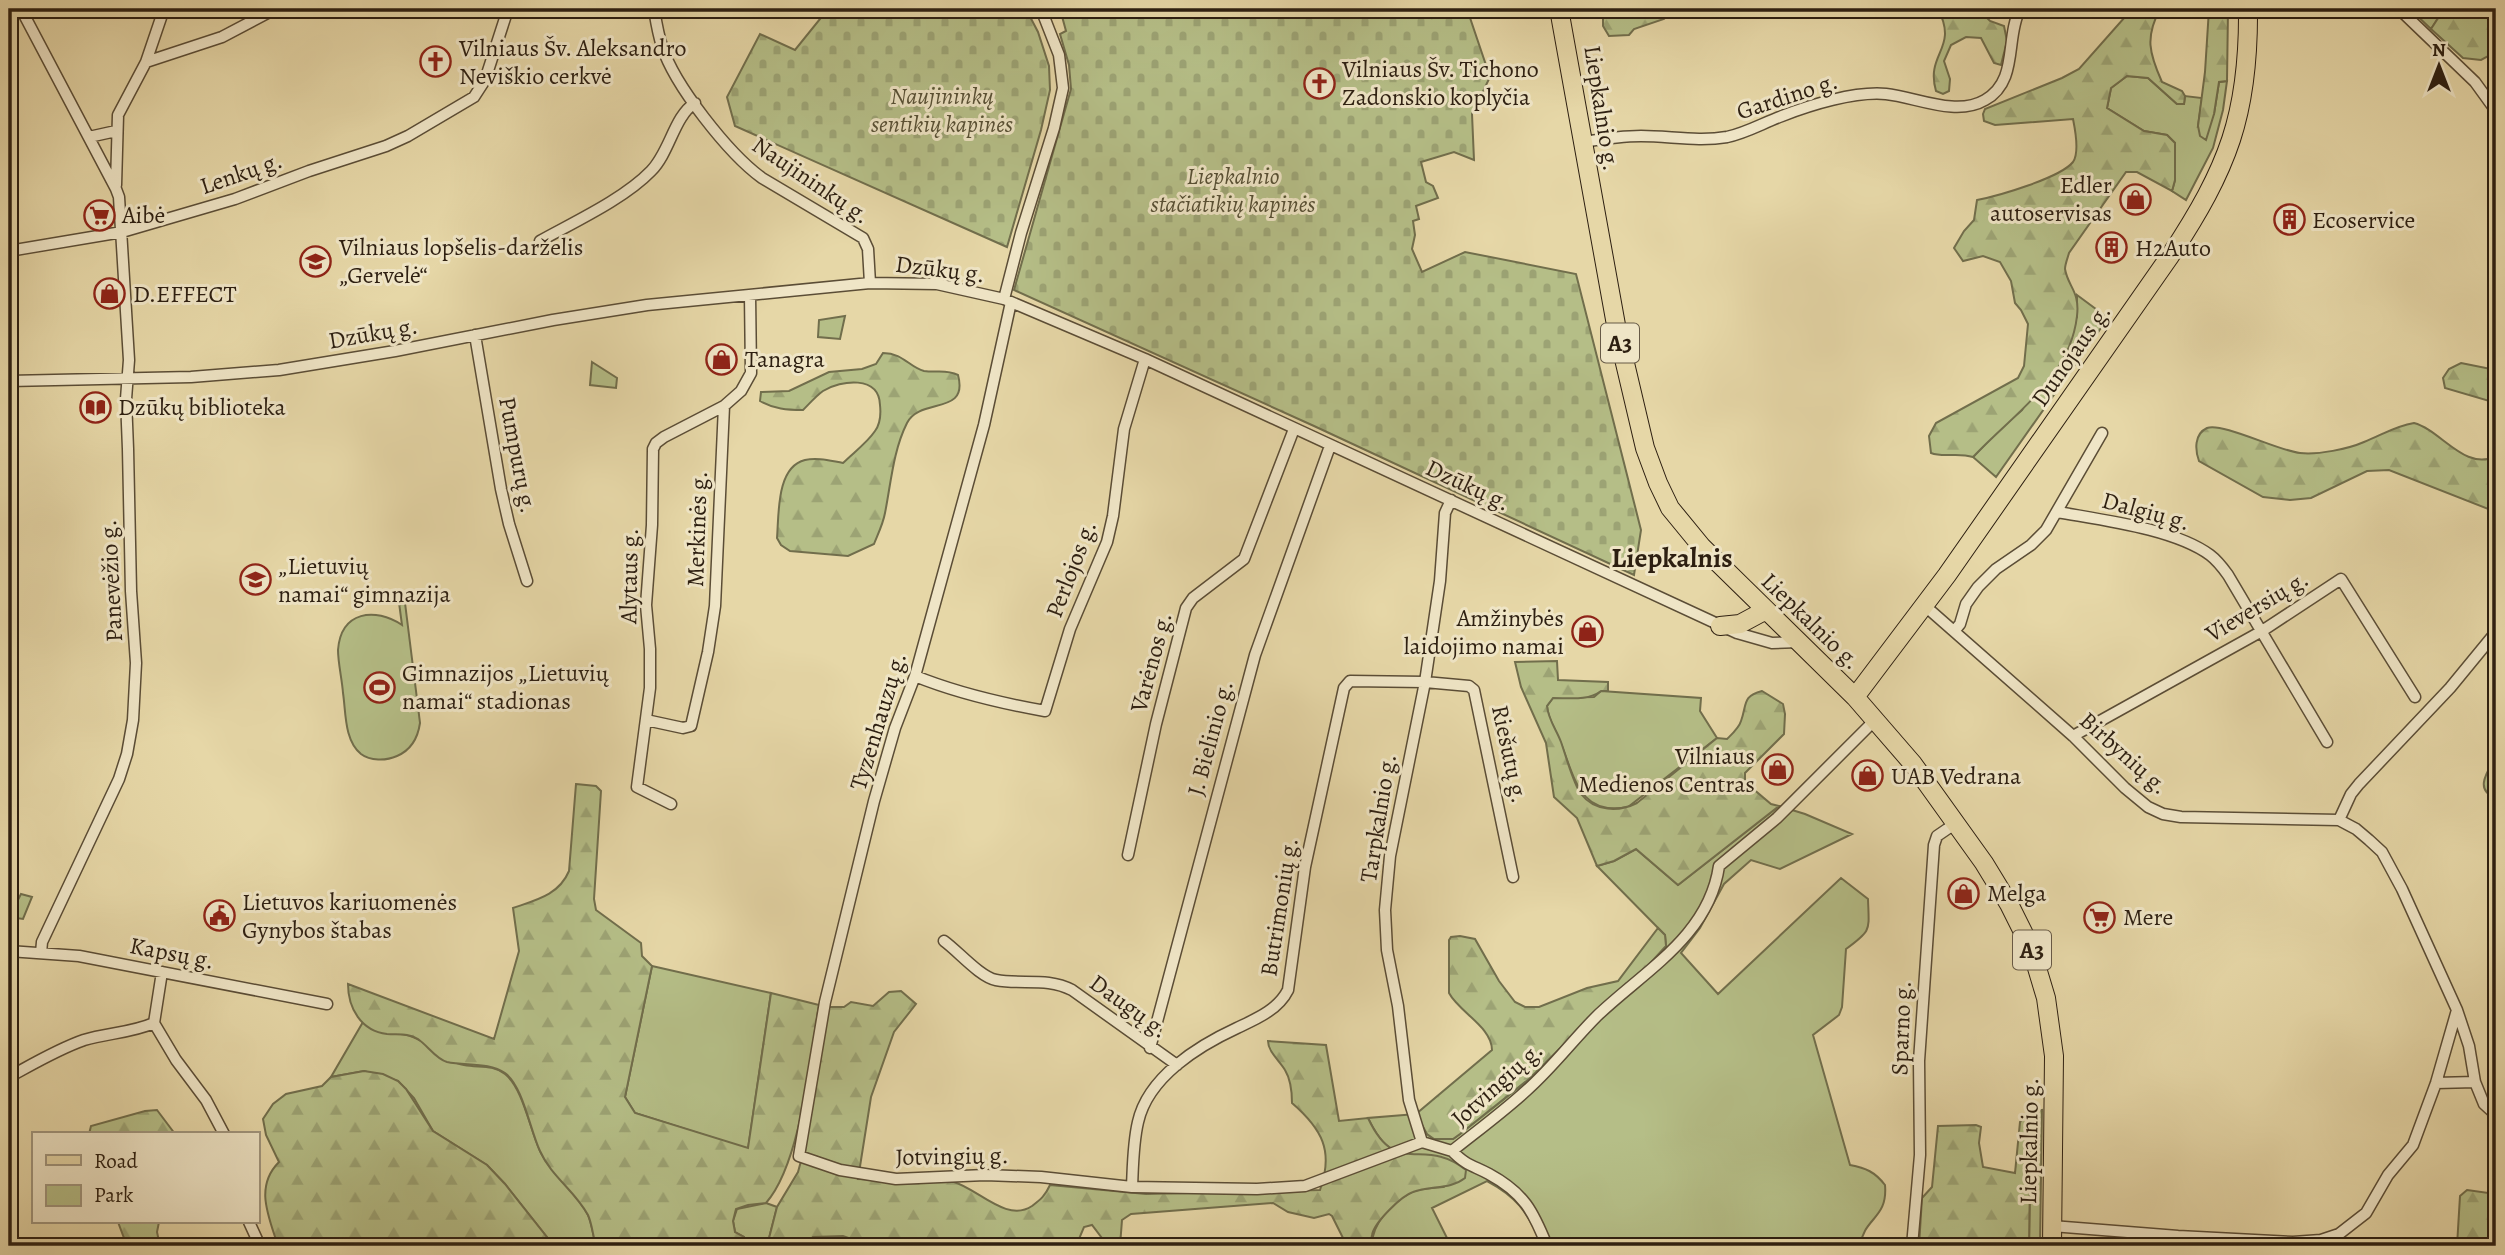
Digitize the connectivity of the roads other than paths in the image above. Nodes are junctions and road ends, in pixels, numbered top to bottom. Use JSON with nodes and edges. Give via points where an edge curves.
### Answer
{"nodes":[{"id":1,"x":20,"y":9,"type":"edge"},
{"id":2,"x":164,"y":9,"type":"edge"},
{"id":3,"x":275,"y":9,"type":"edge"},
{"id":4,"x":508,"y":9,"type":"edge"},
{"id":5,"x":654,"y":9,"type":"edge"},
{"id":6,"x":1041,"y":9,"type":"edge"},
{"id":7,"x":1559,"y":9,"type":"edge"},
{"id":8,"x":2020,"y":9,"type":"edge"},
{"id":9,"x":2248,"y":9,"type":"edge"},
{"id":10,"x":2399,"y":9,"type":"edge"},
{"id":11,"x":146,"y":62,"type":"junction"},
{"id":12,"x":695,"y":103,"type":"junction"},
{"id":13,"x":2496,"y":111,"type":"edge"},
{"id":14,"x":116,"y":131,"type":"junction"},
{"id":15,"x":89,"y":137,"type":"junction"},
{"id":16,"x":1583,"y":142,"type":"junction"},
{"id":17,"x":116,"y":189,"type":"junction"},
{"id":18,"x":122,"y":232,"type":"junction"},
{"id":19,"x":540,"y":241,"type":"dead end"},
{"id":20,"x":9,"y":251,"type":"edge"},
{"id":21,"x":870,"y":283,"type":"junction"},
{"id":22,"x":750,"y":295,"type":"junction"},
{"id":23,"x":1007,"y":300,"type":"junction"},
{"id":24,"x":475,"y":335,"type":"junction"},
{"id":25,"x":1145,"y":359,"type":"junction"},
{"id":26,"x":128,"y":379,"type":"junction"},
{"id":27,"x":9,"y":381,"type":"edge"},
{"id":28,"x":724,"y":406,"type":"junction"},
{"id":29,"x":1294,"y":429,"type":"junction"},
{"id":30,"x":2102,"y":433,"type":"dead end"},
{"id":31,"x":1330,"y":446,"type":"junction"},
{"id":32,"x":1451,"y":500,"type":"junction"},
{"id":33,"x":2058,"y":512,"type":"junction"},
{"id":34,"x":527,"y":581,"type":"dead end"},
{"id":35,"x":1924,"y":605,"type":"junction"},
{"id":36,"x":1766,"y":610,"type":"junction"},
{"id":37,"x":1720,"y":626,"type":"junction"},
{"id":38,"x":1955,"y":630,"type":"junction"},
{"id":39,"x":2262,"y":631,"type":"junction"},
{"id":40,"x":2496,"y":632,"type":"edge"},
{"id":41,"x":1799,"y":642,"type":"junction"},
{"id":42,"x":915,"y":676,"type":"junction"},
{"id":43,"x":1425,"y":682,"type":"junction"},
{"id":44,"x":1855,"y":697,"type":"junction"},
{"id":45,"x":2415,"y":697,"type":"dead end"},
{"id":46,"x":1876,"y":719,"type":"junction"},
{"id":47,"x":646,"y":720,"type":"junction"},
{"id":48,"x":2073,"y":736,"type":"junction"},
{"id":49,"x":2327,"y":742,"type":"dead end"},
{"id":50,"x":671,"y":804,"type":"dead end"},
{"id":51,"x":2339,"y":820,"type":"junction"},
{"id":52,"x":1956,"y":823,"type":"junction"},
{"id":53,"x":1128,"y":855,"type":"dead end"},
{"id":54,"x":1513,"y":877,"type":"dead end"},
{"id":55,"x":944,"y":941,"type":"dead end"},
{"id":56,"x":9,"y":951,"type":"edge"},
{"id":57,"x":41,"y":953,"type":"junction"},
{"id":58,"x":162,"y":972,"type":"junction"},
{"id":59,"x":327,"y":1004,"type":"dead end"},
{"id":60,"x":2457,"y":1010,"type":"junction"},
{"id":61,"x":154,"y":1023,"type":"junction"},
{"id":62,"x":1150,"y":1048,"type":"junction"},
{"id":63,"x":1177,"y":1065,"type":"junction"},
{"id":64,"x":9,"y":1077,"type":"edge"},
{"id":65,"x":2475,"y":1082,"type":"junction"},
{"id":66,"x":2435,"y":1083,"type":"junction"},
{"id":67,"x":2496,"y":1115,"type":"edge"},
{"id":68,"x":223,"y":1132,"type":"edge"},
{"id":69,"x":1422,"y":1142,"type":"junction"},
{"id":70,"x":1452,"y":1151,"type":"junction"},
{"id":71,"x":799,"y":1156,"type":"joint"},
{"id":72,"x":1132,"y":1186,"type":"junction"},
{"id":73,"x":250,"y":1224,"type":"edge"},
{"id":74,"x":2052,"y":1226,"type":"junction"},
{"id":75,"x":260,"y":1246,"type":"edge"},
{"id":76,"x":1547,"y":1246,"type":"edge"},
{"id":77,"x":1912,"y":1246,"type":"edge"},
{"id":78,"x":2052,"y":1246,"type":"edge"}],
"edges":[{"from":1,"to":15,"type":"street","name":"Panevėžio g."},
{"from":2,"to":11,"type":"street","name":"Panevėžio g."},
{"from":3,"to":11,"type":"street","via":[[222,37]]},
{"from":4,"to":18,"type":"street","name":"Lenkų g.","via":[[485,80],[474,97],[408,136],[235,199]]},
{"from":5,"to":12,"type":"street","name":"Naujininkų g.","via":[[665,55]]},
{"from":6,"to":23,"type":"street","name":"Tyzenhauzų g.","via":[[1059,55],[1063,88],[1021,233]]},
{"from":7,"to":16,"type":"main road","name":"Liepkalnio g.","number":"A3"},
{"from":8,"to":16,"type":"street","name":"Gardino g.","via":[[2006,78],[1985,101],[1969,106],[1867,94],[1806,107],[1723,138],[1641,136]]},
{"from":9,"to":35,"type":"main road","name":"Dunojaus g.","via":[[2242,104],[2227,156],[2199,210]]},
{"from":10,"to":13,"type":"street","via":[[2475,82]]},
{"from":11,"to":14,"type":"street","name":"Panevėžio g.","via":[[118,115]]},
{"from":12,"to":19,"type":"street","via":[[647,176]]},
{"from":12,"to":21,"type":"street","name":"Naujininkų g.","via":[[748,168],[863,238]]},
{"from":14,"to":15,"type":"street"},
{"from":14,"to":17,"type":"street","name":"Panevėžio g."},
{"from":15,"to":17,"type":"street","name":"Panevėžio g."},
{"from":16,"to":36,"type":"main road","name":"Liepkalnio g.","number":"A3","via":[[1616,324],[1645,448],[1658,483],[1678,521]]},
{"from":17,"to":18,"type":"street","name":"Panevėžio g."},
{"from":18,"to":20,"type":"street","name":"Lenkų g."},
{"from":18,"to":26,"type":"street","name":"Panevėžio g."},
{"from":21,"to":22,"type":"street","name":"Dzūkų g."},
{"from":21,"to":23,"type":"street","name":"Dzūkų g.","via":[[937,284]]},
{"from":22,"to":24,"type":"street","name":"Dzūkų g.","via":[[647,305]]},
{"from":22,"to":28,"type":"street","via":[[751,373],[741,391]]},
{"from":23,"to":25,"type":"street","name":"Dzūkų g."},
{"from":23,"to":42,"type":"street","name":"Tyzenhauzų g.","via":[[984,425]]},
{"from":24,"to":26,"type":"street","name":"Dzūkų g.","via":[[279,370]]},
{"from":24,"to":34,"type":"street","name":"Pumpurų g.","via":[[501,489]]},
{"from":25,"to":29,"type":"street","name":"Dzūkų g."},
{"from":25,"to":42,"type":"street","name":"Perlojos g.","via":[[1124,429],[1107,541],[1070,629],[1045,711],[954,691]]},
{"from":26,"to":27,"type":"street","name":"Dzūkų g."},
{"from":26,"to":57,"type":"street","name":"Panevėžio g.","via":[[136,663],[131,731],[119,779]]},
{"from":28,"to":47,"type":"street","name":"Alytaus g.","via":[[664,437],[653,449]]},
{"from":28,"to":47,"type":"street","name":"Merkinės g.","via":[[715,606],[691,726]]},
{"from":29,"to":31,"type":"street","name":"Dzūkų g."},
{"from":29,"to":53,"type":"street","name":"Varėnos g.","via":[[1244,559],[1186,608]]},
{"from":30,"to":33,"type":"street","name":"Dalgių g."},
{"from":31,"to":32,"type":"street","name":"Dzūkų g."},
{"from":31,"to":62,"type":"street","name":"J. Bielinio g.","via":[[1255,655]]},
{"from":32,"to":37,"type":"street","name":"Dzūkų g."},
{"from":32,"to":43,"type":"street","name":"Tarpkalnio g.","via":[[1445,513]]},
{"from":33,"to":38,"type":"street","name":"Dalgių g.","via":[[2040,537],[1978,587]]},
{"from":33,"to":39,"type":"street","name":"Dalgių g.","via":[[2116,522],[2198,547],[2221,565]]},
{"from":35,"to":38,"type":"street","name":"Birbynių g."},
{"from":35,"to":44,"type":"main road","name":"Dunojaus g."},
{"from":36,"to":37,"type":"main road","via":[[1740,624]]},
{"from":36,"to":41,"type":"main road","name":"Liepkalnio g.","number":"A3"},
{"from":37,"to":41,"type":"street","name":"Dzūkų g.","via":[[1763,642]]},
{"from":38,"to":48,"type":"street","name":"Birbynių g."},
{"from":39,"to":45,"type":"street","name":"Vieversių g.","via":[[2341,579]]},
{"from":39,"to":48,"type":"street","name":"Vieversių g."},
{"from":39,"to":49,"type":"street","name":"Dalgių g."},
{"from":40,"to":51,"type":"street","via":[[2359,784]]},
{"from":41,"to":44,"type":"main road","name":"Liepkalnio g.","number":"A3"},
{"from":42,"to":71,"type":"street","name":"Tyzenhauzų g.","via":[[874,801],[825,1002]]},
{"from":43,"to":54,"type":"street","name":"Riešutų g.","via":[[1474,690]]},
{"from":43,"to":63,"type":"street","name":"Butrimonių g.","via":[[1350,681],[1344,688],[1305,867],[1288,990],[1278,1006]]},
{"from":43,"to":69,"type":"street","name":"Tarpkalnio g.","via":[[1390,856],[1385,910],[1409,1100]]},
{"from":44,"to":46,"type":"main road","name":"Liepkalnio g.","number":"A3"},
{"from":46,"to":52,"type":"main road","name":"Liepkalnio g.","number":"A3"},
{"from":46,"to":70,"type":"street","name":"Jotvingių g.","via":[[1777,818],[1718,866],[1704,912],[1673,951],[1598,1015],[1528,1090]]},
{"from":47,"to":50,"type":"street","name":"Alytaus g.","via":[[637,787]]},
{"from":48,"to":51,"type":"street","name":"Birbynių g.","via":[[2125,788],[2163,814]]},
{"from":51,"to":60,"type":"street","name":"Birbynių g.","via":[[2382,852]]},
{"from":52,"to":74,"type":"main road","name":"Liepkalnio g.","number":"A3","via":[[2024,931],[2040,972],[2053,1056]]},
{"from":52,"to":77,"type":"street","name":"Sparno g.","via":[[1937,836],[1934,845]]},
{"from":55,"to":62,"type":"street","name":"Daugų g.","via":[[995,980],[1059,984],[1072,990]]},
{"from":56,"to":57,"type":"street","name":"Kapsų g."},
{"from":57,"to":58,"type":"street","name":"Kapsų g."},
{"from":58,"to":59,"type":"street","name":"Kapsų g."},
{"from":58,"to":61,"type":"street"},
{"from":60,"to":65,"type":"street","name":"Birbynių g."},
{"from":60,"to":66,"type":"street"},
{"from":61,"to":64,"type":"street","via":[[87,1039]]},
{"from":61,"to":68,"type":"street"},
{"from":62,"to":63,"type":"street","name":"Daugų g."},
{"from":63,"to":72,"type":"street","name":"Butrimonių g.","via":[[1145,1102],[1138,1121]]},
{"from":65,"to":66,"type":"street"},
{"from":65,"to":67,"type":"street","via":[[2484,1104]]},
{"from":66,"to":74,"type":"street","via":[[2413,1145],[2388,1175],[2366,1213],[2332,1237],[2280,1241]]},
{"from":69,"to":70,"type":"street","name":"Jotvingių g."},
{"from":69,"to":72,"type":"street","name":"Jotvingių g.","via":[[1305,1186]]},
{"from":70,"to":76,"type":"street","via":[[1467,1165],[1524,1198]]},
{"from":71,"to":72,"type":"street","name":"Jotvingių g.","via":[[840,1170],[887,1178],[985,1175]]},
{"from":73,"to":75,"type":"street"},
{"from":74,"to":78,"type":"main road","name":"Liepkalnio g.","number":"A3"}]}
